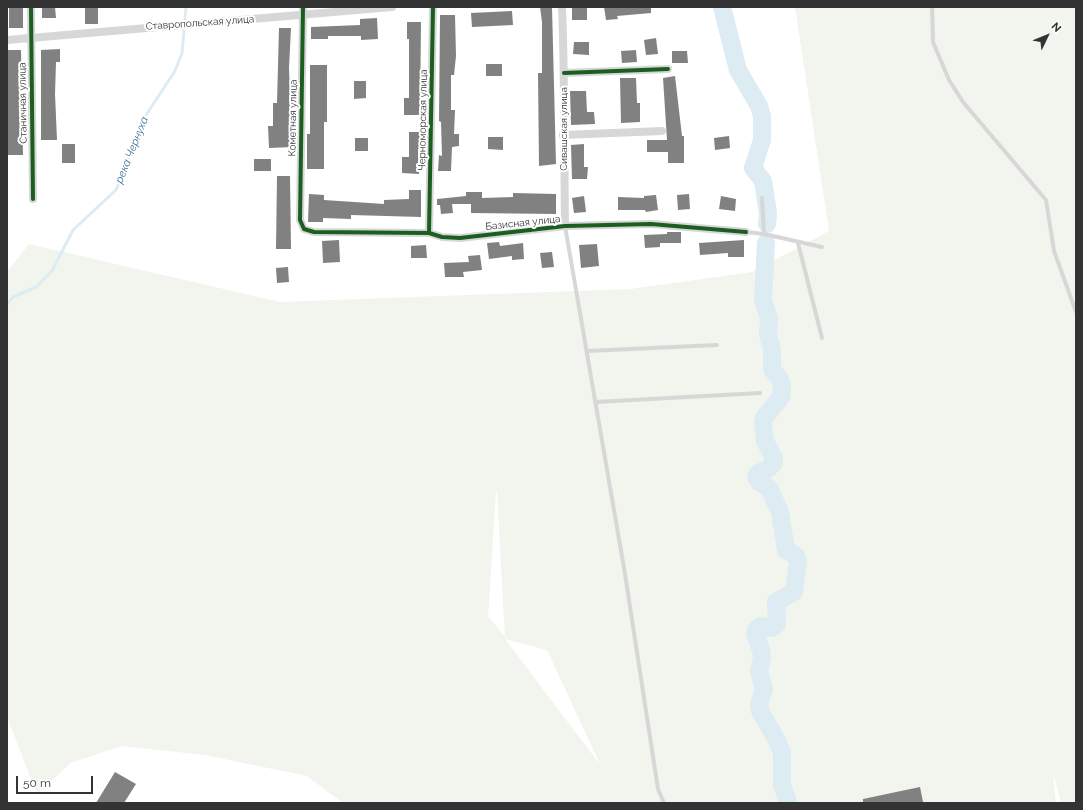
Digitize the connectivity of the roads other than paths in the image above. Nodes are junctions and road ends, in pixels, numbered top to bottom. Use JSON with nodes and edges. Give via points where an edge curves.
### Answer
{"nodes":[{"id":1,"x":31,"y":7,"type":"edge"},
{"id":2,"x":392,"y":7,"type":"edge"},
{"id":3,"x":432,"y":7,"type":"edge"},
{"id":4,"x":562,"y":7,"type":"edge"},
{"id":5,"x":932,"y":7,"type":"edge"},
{"id":6,"x":303,"y":11,"type":"edge"},
{"id":7,"x":30,"y":38,"type":"junction"},
{"id":8,"x":7,"y":40,"type":"edge"},
{"id":9,"x":668,"y":69,"type":"dead end"},
{"id":10,"x":564,"y":73,"type":"junction"},
{"id":11,"x":662,"y":131,"type":"dead end"},
{"id":12,"x":563,"y":135,"type":"junction"},
{"id":13,"x":762,"y":198,"type":"dead end"},
{"id":14,"x":33,"y":199,"type":"dead end"},
{"id":15,"x":565,"y":226,"type":"junction"},
{"id":16,"x":304,"y":229,"type":"joint"},
{"id":17,"x":746,"y":232,"type":"joint"},
{"id":18,"x":429,"y":233,"type":"junction"},
{"id":19,"x":764,"y":234,"type":"junction"},
{"id":20,"x":798,"y":243,"type":"junction"},
{"id":21,"x":822,"y":247,"type":"dead end"},
{"id":22,"x":1076,"y":312,"type":"edge"},
{"id":23,"x":822,"y":338,"type":"dead end"},
{"id":24,"x":717,"y":345,"type":"dead end"},
{"id":25,"x":587,"y":350,"type":"junction"},
{"id":26,"x":760,"y":393,"type":"dead end"},
{"id":27,"x":596,"y":402,"type":"junction"},
{"id":28,"x":664,"y":803,"type":"edge"}],
"edges":[{"from":1,"to":7,"type":"street","name":"Станичная улица"},
{"from":2,"to":6,"type":"street","name":"Ставропольская улица"},
{"from":3,"to":18,"type":"street","name":"Черноморская улица"},
{"from":4,"to":10,"type":"street","name":"Сивашская улица"},
{"from":5,"to":22,"type":"lane","via":[[933,42],[949,80],[962,102],[1046,200],[1054,251]]},
{"from":6,"to":7,"type":"street","name":"Ставропольская улица","via":[[192,24]]},
{"from":6,"to":16,"type":"street","name":"Кометная улица","via":[[300,220]]},
{"from":7,"to":8,"type":"street","name":"Ставропольская улица"},
{"from":7,"to":14,"type":"street","name":"Станичная улица"},
{"from":9,"to":10,"type":"street"},
{"from":10,"to":12,"type":"street","name":"Сивашская улица"},
{"from":11,"to":12,"type":"street"},
{"from":12,"to":15,"type":"street","name":"Сивашская улица"},
{"from":13,"to":19,"type":"lane"},
{"from":15,"to":17,"type":"street","name":"Базисная улица","via":[[651,224]]},
{"from":15,"to":18,"type":"street","name":"Базисная улица","via":[[460,238]]},
{"from":15,"to":25,"type":"lane"},
{"from":16,"to":18,"type":"street","name":"Базисная улица","via":[[314,232]]},
{"from":17,"to":19,"type":"lane"},
{"from":19,"to":20,"type":"lane"},
{"from":20,"to":21,"type":"lane"},
{"from":20,"to":23,"type":"lane"},
{"from":24,"to":25,"type":"lane"},
{"from":25,"to":27,"type":"lane"},
{"from":26,"to":27,"type":"lane"},
{"from":27,"to":28,"type":"lane","via":[[658,789]]}]}
